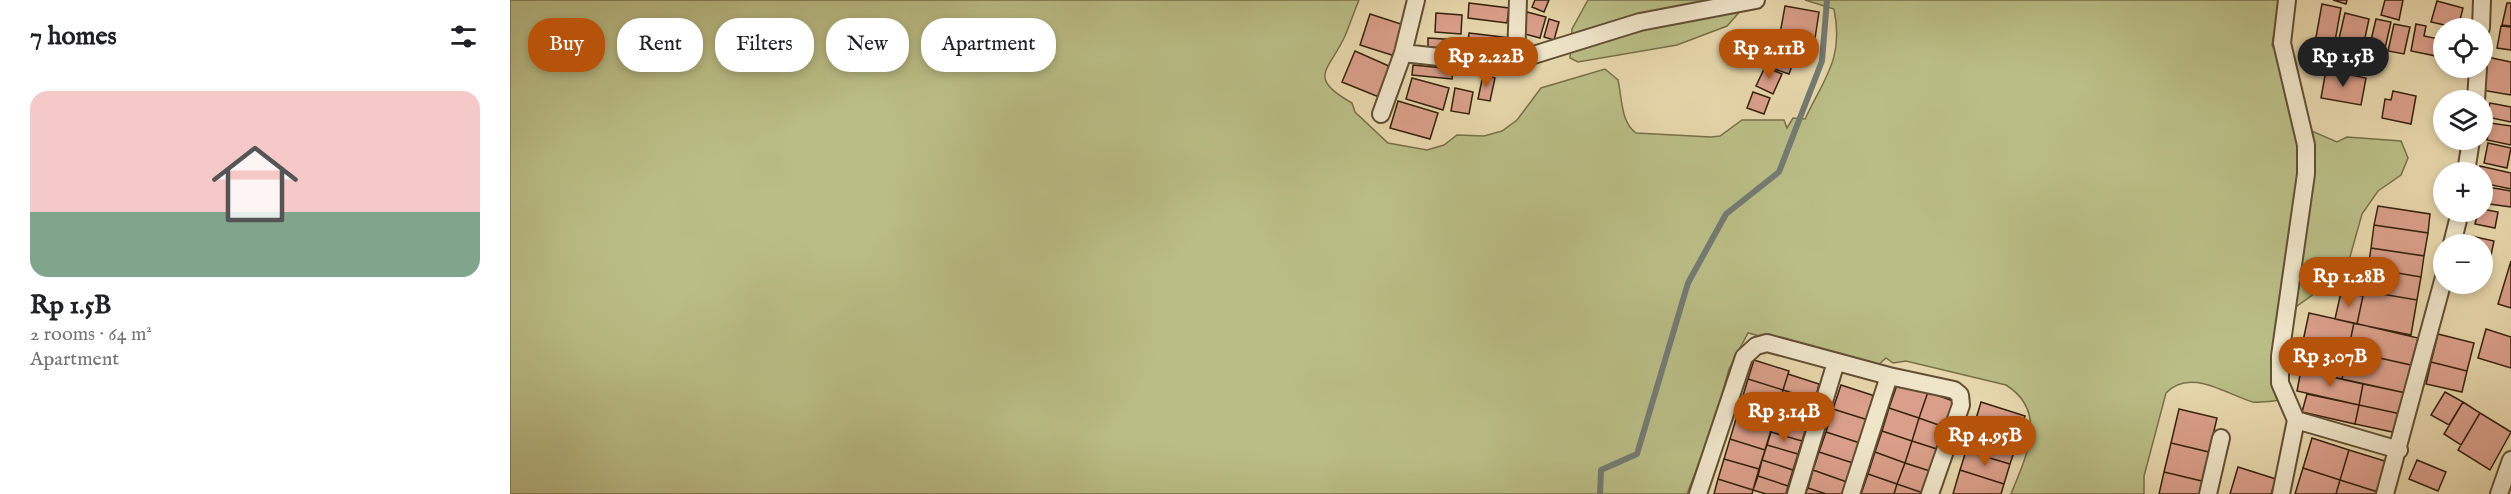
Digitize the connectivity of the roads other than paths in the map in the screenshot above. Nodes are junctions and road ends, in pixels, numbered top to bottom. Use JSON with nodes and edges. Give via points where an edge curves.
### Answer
{"nodes":[{"id":1,"x":1416,"y":0,"type":"edge"},
{"id":2,"x":1518,"y":0,"type":"edge"},
{"id":3,"x":1756,"y":0,"type":"edge"},
{"id":4,"x":2287,"y":0,"type":"edge"},
{"id":5,"x":2482,"y":0,"type":"edge"},
{"id":6,"x":2481,"y":18,"type":"edge"},
{"id":7,"x":1403,"y":53,"type":"junction"},
{"id":8,"x":1516,"y":58,"type":"junction"},
{"id":9,"x":1381,"y":114,"type":"dead end"},
{"id":10,"x":2440,"y":294,"type":"edge"},
{"id":11,"x":1836,"y":362,"type":"junction"},
{"id":12,"x":1889,"y":376,"type":"junction"},
{"id":13,"x":2296,"y":420,"type":"junction"},
{"id":14,"x":2221,"y":438,"type":"dead end"},
{"id":15,"x":2399,"y":450,"type":"junction"},
{"id":16,"x":2511,"y":460,"type":"edge"},
{"id":17,"x":1698,"y":494,"type":"edge"},
{"id":18,"x":1796,"y":494,"type":"edge"},
{"id":19,"x":1851,"y":494,"type":"edge"},
{"id":20,"x":1929,"y":494,"type":"edge"},
{"id":21,"x":2208,"y":494,"type":"edge"},
{"id":22,"x":2281,"y":494,"type":"edge"},
{"id":23,"x":2385,"y":494,"type":"edge"},
{"id":24,"x":2499,"y":494,"type":"edge"}],
"edges":[{"from":1,"to":7,"type":"street"},
{"from":2,"to":8,"type":"street"},
{"from":3,"to":8,"type":"street","via":[[1640,22]]},
{"from":4,"to":13,"type":"street","via":[[2282,43],[2306,145],[2306,174],[2280,356],[2280,383]]},
{"from":5,"to":6,"type":"street"},
{"from":7,"to":8,"type":"street","via":[[1457,59]]},
{"from":7,"to":9,"type":"street"},
{"from":10,"to":15,"type":"street"},
{"from":11,"to":12,"type":"street"},
{"from":11,"to":17,"type":"street","via":[[1767,343],[1756,346],[1744,357]]},
{"from":11,"to":18,"type":"street"},
{"from":12,"to":19,"type":"street"},
{"from":12,"to":20,"type":"street","via":[[1954,390],[1960,395]]},
{"from":13,"to":15,"type":"street"},
{"from":13,"to":22,"type":"street"},
{"from":14,"to":21,"type":"street"},
{"from":15,"to":23,"type":"street"},
{"from":16,"to":24,"type":"street"}]}
